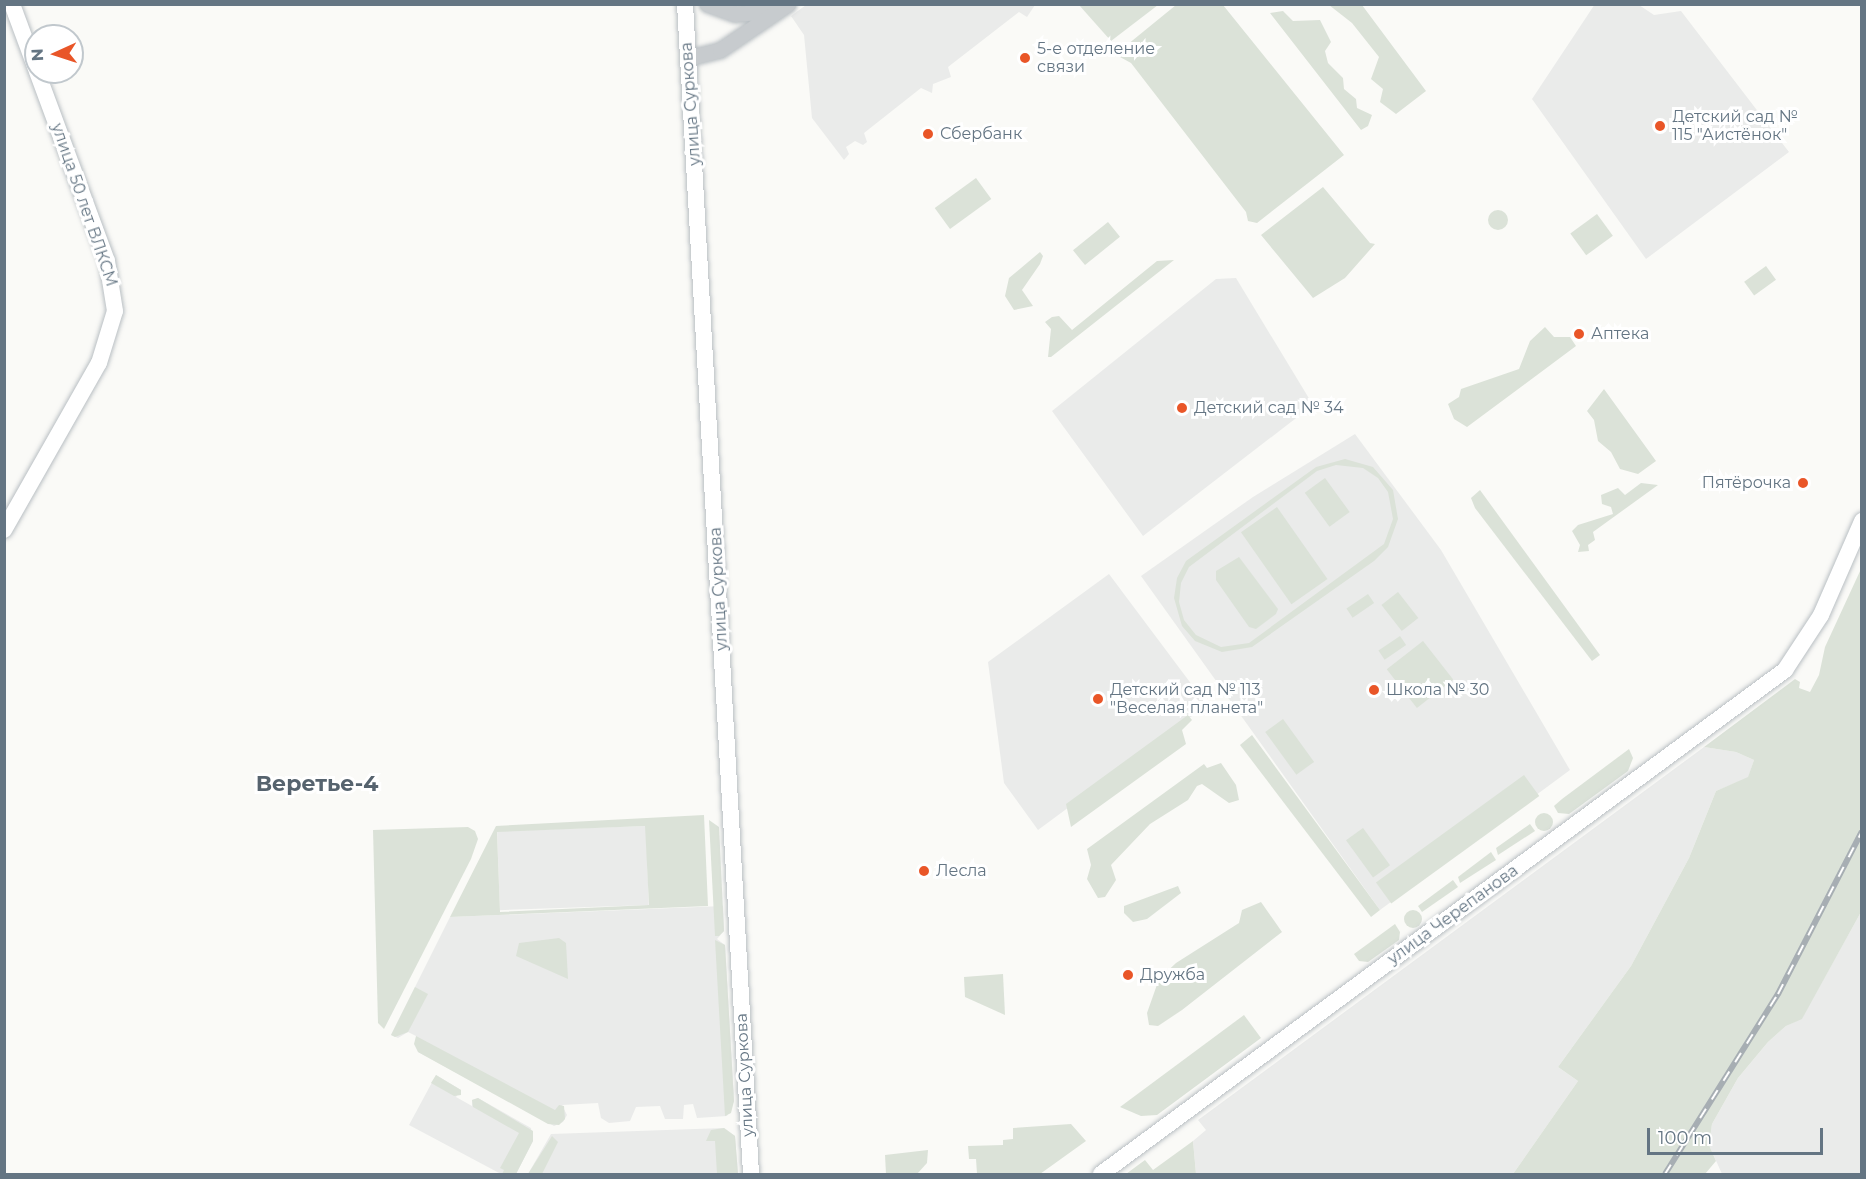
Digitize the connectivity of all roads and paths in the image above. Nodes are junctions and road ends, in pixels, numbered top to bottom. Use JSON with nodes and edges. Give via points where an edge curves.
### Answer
{"nodes":[{"id":1,"x":12,"y":4,"type":"edge"},
{"id":2,"x":685,"y":4,"type":"edge"},
{"id":3,"x":707,"y":4,"type":"edge"},
{"id":4,"x":787,"y":4,"type":"edge"},
{"id":5,"x":24,"y":36,"type":"edge"},
{"id":6,"x":688,"y":58,"type":"junction"},
{"id":7,"x":42,"y":84,"type":"edge"},
{"id":8,"x":1862,"y":520,"type":"edge"},
{"id":9,"x":4,"y":530,"type":"edge"},
{"id":10,"x":751,"y":1174,"type":"edge"},
{"id":11,"x":1101,"y":1174,"type":"edge"}],
"edges":[{"from":1,"to":5,"type":"main road","name":"улица 50 лет ВЛКСМ"},
{"from":2,"to":6,"type":"main road","name":"улица Суркова"},
{"from":3,"to":4,"type":"street","via":[[750,14]]},
{"from":4,"to":6,"type":"street","via":[[720,50]]},
{"from":6,"to":10,"type":"main road","name":"улица Суркова"},
{"from":7,"to":9,"type":"main road","name":"улица 50 лет ВЛКСМ","via":[[107,261],[115,311],[99,363]]},
{"from":8,"to":11,"type":"main road","name":"улица Черепанова","via":[[1821,615],[1801,650],[1766,686]]}]}
